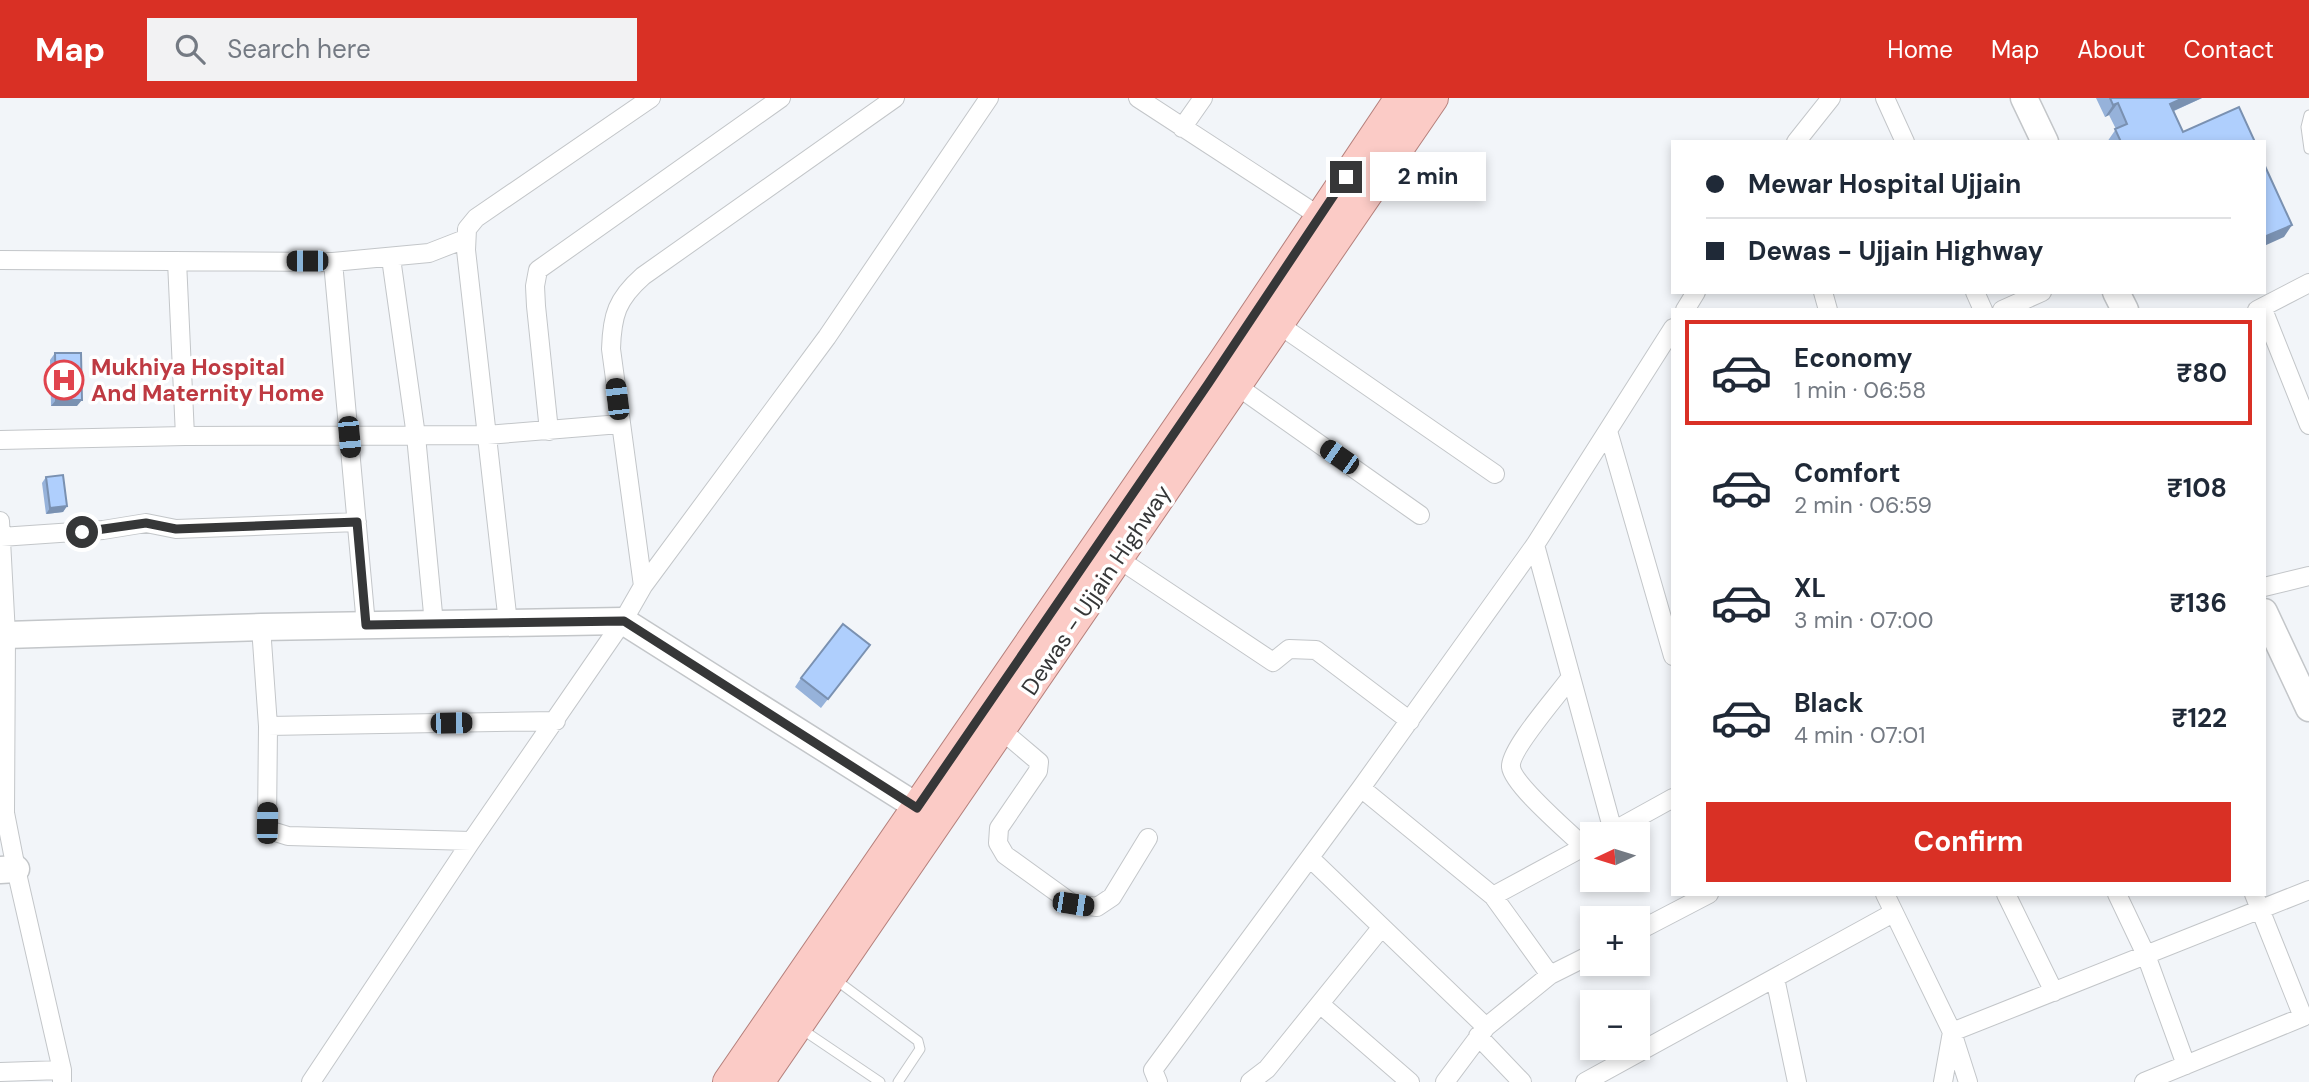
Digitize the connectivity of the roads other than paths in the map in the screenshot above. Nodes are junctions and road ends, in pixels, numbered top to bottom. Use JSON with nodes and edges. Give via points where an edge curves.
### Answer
{"nodes":[{"id":1,"x":651,"y":98,"type":"edge"},
{"id":2,"x":780,"y":98,"type":"edge"},
{"id":3,"x":895,"y":98,"type":"edge"},
{"id":4,"x":989,"y":98,"type":"edge"},
{"id":5,"x":1138,"y":98,"type":"edge"},
{"id":6,"x":1203,"y":98,"type":"edge"},
{"id":7,"x":1400,"y":98,"type":"edge"},
{"id":8,"x":1433,"y":98,"type":"edge"},
{"id":9,"x":1830,"y":98,"type":"edge"},
{"id":10,"x":1885,"y":98,"type":"edge"},
{"id":11,"x":2024,"y":98,"type":"edge"},
{"id":12,"x":2309,"y":115,"type":"edge"},
{"id":13,"x":1182,"y":128,"type":"junction"},
{"id":14,"x":1798,"y":140,"type":"edge"},
{"id":15,"x":1904,"y":140,"type":"edge"},
{"id":16,"x":2044,"y":140,"type":"edge"},
{"id":17,"x":2309,"y":149,"type":"edge"},
{"id":18,"x":1319,"y":216,"type":"junction"},
{"id":19,"x":466,"y":240,"type":"junction"},
{"id":20,"x":391,"y":258,"type":"junction"},
{"id":21,"x":0,"y":260,"type":"edge"},
{"id":22,"x":177,"y":261,"type":"junction"},
{"id":23,"x":333,"y":262,"type":"junction"},
{"id":24,"x":2309,"y":283,"type":"edge"},
{"id":25,"x":2038,"y":294,"type":"edge"},
{"id":26,"x":2006,"y":308,"type":"edge"},
{"id":27,"x":2265,"y":308,"type":"edge"},
{"id":28,"x":2266,"y":320,"type":"edge"},
{"id":29,"x":1278,"y":324,"type":"junction"},
{"id":30,"x":1671,"y":331,"type":"edge"},
{"id":31,"x":1237,"y":386,"type":"junction"},
{"id":32,"x":620,"y":424,"type":"junction"},
{"id":33,"x":2309,"y":425,"type":"edge"},
{"id":34,"x":549,"y":430,"type":"junction"},
{"id":35,"x":1608,"y":431,"type":"junction"},
{"id":36,"x":487,"y":435,"type":"junction"},
{"id":37,"x":185,"y":436,"type":"junction"},
{"id":38,"x":416,"y":436,"type":"junction"},
{"id":39,"x":349,"y":437,"type":"junction"},
{"id":40,"x":0,"y":440,"type":"edge"},
{"id":41,"x":1495,"y":474,"type":"dead end"},
{"id":42,"x":1420,"y":515,"type":"dead end"},
{"id":43,"x":0,"y":521,"type":"edge"},
{"id":44,"x":357,"y":522,"type":"junction"},
{"id":45,"x":1,"y":537,"type":"edge"},
{"id":46,"x":1535,"y":545,"type":"junction"},
{"id":47,"x":1117,"y":558,"type":"junction"},
{"id":48,"x":2309,"y":576,"type":"edge"},
{"id":49,"x":643,"y":586,"type":"junction"},
{"id":50,"x":2266,"y":587,"type":"edge"},
{"id":51,"x":2266,"y":616,"type":"edge"},
{"id":52,"x":624,"y":621,"type":"junction"},
{"id":53,"x":508,"y":623,"type":"junction"},
{"id":54,"x":434,"y":624,"type":"junction"},
{"id":55,"x":366,"y":625,"type":"junction"},
{"id":56,"x":261,"y":627,"type":"junction"},
{"id":57,"x":6,"y":635,"type":"junction"},
{"id":58,"x":1671,"y":649,"type":"edge"},
{"id":59,"x":1571,"y":677,"type":"junction"},
{"id":60,"x":2309,"y":708,"type":"edge"},
{"id":61,"x":556,"y":721,"type":"junction"},
{"id":62,"x":1409,"y":721,"type":"junction"},
{"id":63,"x":268,"y":726,"type":"junction"},
{"id":64,"x":1000,"y":729,"type":"junction"},
{"id":65,"x":1361,"y":788,"type":"junction"},
{"id":66,"x":1671,"y":799,"type":"edge"},
{"id":67,"x":928,"y":814,"type":"junction"},
{"id":68,"x":1606,"y":822,"type":"edge"},
{"id":69,"x":1629,"y":822,"type":"edge"},
{"id":70,"x":1580,"y":837,"type":"edge"},
{"id":71,"x":1148,"y":838,"type":"dead end"},
{"id":72,"x":471,"y":841,"type":"junction"},
{"id":73,"x":1580,"y":848,"type":"edge"},
{"id":74,"x":1310,"y":858,"type":"junction"},
{"id":75,"x":8,"y":870,"type":"edge"},
{"id":76,"x":2309,"y":890,"type":"edge"},
{"id":77,"x":1493,"y":896,"type":"junction"},
{"id":78,"x":1705,"y":896,"type":"edge"},
{"id":79,"x":1886,"y":896,"type":"edge"},
{"id":80,"x":2007,"y":896,"type":"edge"},
{"id":81,"x":2118,"y":896,"type":"edge"},
{"id":82,"x":2258,"y":902,"type":"edge"},
{"id":83,"x":1894,"y":912,"type":"junction"},
{"id":84,"x":1650,"y":925,"type":"edge"},
{"id":85,"x":1381,"y":928,"type":"junction"},
{"id":86,"x":2146,"y":955,"type":"junction"},
{"id":87,"x":1580,"y":960,"type":"edge"},
{"id":88,"x":1550,"y":975,"type":"junction"},
{"id":89,"x":831,"y":977,"type":"junction"},
{"id":90,"x":1776,"y":978,"type":"junction"},
{"id":91,"x":2054,"y":992,"type":"junction"},
{"id":92,"x":1320,"y":1004,"type":"junction"},
{"id":93,"x":2306,"y":1023,"type":"edge"},
{"id":94,"x":798,"y":1026,"type":"junction"},
{"id":95,"x":1482,"y":1032,"type":"junction"},
{"id":96,"x":1952,"y":1032,"type":"junction"},
{"id":97,"x":2186,"y":1065,"type":"junction"},
{"id":98,"x":0,"y":1072,"type":"edge"},
{"id":99,"x":62,"y":1076,"type":"edge"},
{"id":100,"x":1152,"y":1078,"type":"edge"},
{"id":101,"x":311,"y":1082,"type":"edge"},
{"id":102,"x":728,"y":1082,"type":"edge"},
{"id":103,"x":759,"y":1082,"type":"edge"},
{"id":104,"x":880,"y":1082,"type":"edge"},
{"id":105,"x":898,"y":1082,"type":"edge"},
{"id":106,"x":1250,"y":1082,"type":"edge"},
{"id":107,"x":1410,"y":1082,"type":"edge"},
{"id":108,"x":1445,"y":1082,"type":"edge"},
{"id":109,"x":1522,"y":1082,"type":"edge"},
{"id":110,"x":1585,"y":1082,"type":"edge"},
{"id":111,"x":1797,"y":1082,"type":"edge"},
{"id":112,"x":1943,"y":1082,"type":"edge"},
{"id":113,"x":1968,"y":1082,"type":"edge"},
{"id":114,"x":2144,"y":1082,"type":"edge"}],
"edges":[{"from":1,"to":19,"type":"street","via":[[476,218],[467,229]]},
{"from":2,"to":34,"type":"street","via":[[538,270],[536,306]]},
{"from":3,"to":32,"type":"street","via":[[627,290],[612,327]]},
{"from":4,"to":49,"type":"street","via":[[827,337]]},
{"from":5,"to":13,"type":"street"},
{"from":6,"to":13,"type":"street"},
{"from":7,"to":18,"type":"main road","name":"Dewas - Ujjain Highway"},
{"from":8,"to":29,"type":"main road","name":"Dewas - Ujjain Highway"},
{"from":9,"to":14,"type":"street"},
{"from":10,"to":15,"type":"street"},
{"from":11,"to":16,"type":"street"},
{"from":12,"to":17,"type":"lane"},
{"from":13,"to":18,"type":"street"},
{"from":18,"to":67,"type":"main road","name":"Dewas - Ujjain Highway"},
{"from":19,"to":20,"type":"street","via":[[429,253]]},
{"from":19,"to":36,"type":"street"},
{"from":20,"to":23,"type":"street"},
{"from":20,"to":38,"type":"street"},
{"from":21,"to":22,"type":"street"},
{"from":22,"to":23,"type":"street"},
{"from":22,"to":37,"type":"street"},
{"from":23,"to":39,"type":"street"},
{"from":24,"to":27,"type":"street"},
{"from":25,"to":26,"type":"street"},
{"from":28,"to":33,"type":"street"},
{"from":29,"to":31,"type":"main road","name":"Dewas - Ujjain Highway"},
{"from":29,"to":41,"type":"street"},
{"from":30,"to":35,"type":"street"},
{"from":31,"to":42,"type":"street"},
{"from":31,"to":47,"type":"main road","name":"Dewas - Ujjain Highway"},
{"from":32,"to":34,"type":"street"},
{"from":32,"to":49,"type":"street"},
{"from":34,"to":36,"type":"street"},
{"from":35,"to":46,"type":"street"},
{"from":35,"to":58,"type":"street"},
{"from":36,"to":38,"type":"street"},
{"from":36,"to":53,"type":"street"},
{"from":37,"to":39,"type":"street"},
{"from":37,"to":40,"type":"street"},
{"from":38,"to":39,"type":"street"},
{"from":38,"to":54,"type":"street"},
{"from":39,"to":44,"type":"street"},
{"from":43,"to":45,"type":"street"},
{"from":44,"to":45,"type":"street","via":[[176,529],[146,523]]},
{"from":44,"to":55,"type":"street"},
{"from":45,"to":57,"type":"street"},
{"from":46,"to":59,"type":"street"},
{"from":46,"to":62,"type":"street"},
{"from":47,"to":62,"type":"street","via":[[1273,662],[1289,649],[1316,650]]},
{"from":47,"to":64,"type":"main road","name":"Dewas - Ujjain Highway"},
{"from":48,"to":50,"type":"street"},
{"from":49,"to":52,"type":"street"},
{"from":51,"to":60,"type":"street"},
{"from":52,"to":53,"type":"street"},
{"from":52,"to":61,"type":"street"},
{"from":52,"to":67,"type":"street"},
{"from":53,"to":54,"type":"street"},
{"from":54,"to":55,"type":"street"},
{"from":55,"to":56,"type":"street"},
{"from":56,"to":57,"type":"street"},
{"from":56,"to":63,"type":"street"},
{"from":57,"to":75,"type":"street"},
{"from":59,"to":68,"type":"street"},
{"from":59,"to":70,"type":"street","via":[[1515,750],[1511,766],[1517,782]]},
{"from":61,"to":63,"type":"street"},
{"from":61,"to":72,"type":"street"},
{"from":62,"to":65,"type":"street"},
{"from":63,"to":72,"type":"street","via":[[267,823],[272,831],[288,836]]},
{"from":64,"to":67,"type":"main road","name":"Dewas - Ujjain Highway"},
{"from":64,"to":71,"type":"street","via":[[1038,762],[1038,771],[999,828],[998,843],[1005,855],[1073,904],[1097,907],[1112,897]]},
{"from":65,"to":74,"type":"street"},
{"from":65,"to":77,"type":"street"},
{"from":66,"to":69,"type":"street"},
{"from":67,"to":89,"type":"main road","name":"Dewas - Ujjain Highway"},
{"from":67,"to":102,"type":"main road","name":"Dewas - Ujjain Highway"},
{"from":72,"to":101,"type":"street"},
{"from":73,"to":77,"type":"street"},
{"from":74,"to":85,"type":"street"},
{"from":74,"to":100,"type":"street"},
{"from":75,"to":99,"type":"street"},
{"from":76,"to":82,"type":"street"},
{"from":77,"to":88,"type":"street"},
{"from":78,"to":84,"type":"street"},
{"from":79,"to":83,"type":"street"},
{"from":80,"to":91,"type":"street"},
{"from":81,"to":86,"type":"street"},
{"from":82,"to":86,"type":"street"},
{"from":82,"to":93,"type":"street"},
{"from":83,"to":90,"type":"street"},
{"from":83,"to":96,"type":"street"},
{"from":85,"to":92,"type":"street"},
{"from":85,"to":95,"type":"street"},
{"from":86,"to":91,"type":"street"},
{"from":86,"to":97,"type":"street"},
{"from":87,"to":88,"type":"street"},
{"from":88,"to":95,"type":"street"},
{"from":89,"to":94,"type":"main road","name":"Dewas - Ujjain Highway"},
{"from":89,"to":105,"type":"lane","via":[[918,1041],[920,1049]]},
{"from":90,"to":110,"type":"street"},
{"from":90,"to":111,"type":"street"},
{"from":91,"to":96,"type":"street"},
{"from":92,"to":106,"type":"street","via":[[1267,1069]]},
{"from":92,"to":107,"type":"street"},
{"from":93,"to":97,"type":"street"},
{"from":94,"to":103,"type":"main road","name":"Dewas - Ujjain Highway"},
{"from":94,"to":104,"type":"lane"},
{"from":95,"to":108,"type":"street"},
{"from":95,"to":109,"type":"street"},
{"from":96,"to":112,"type":"street"},
{"from":96,"to":113,"type":"street"},
{"from":97,"to":114,"type":"street"},
{"from":98,"to":99,"type":"street"}]}
